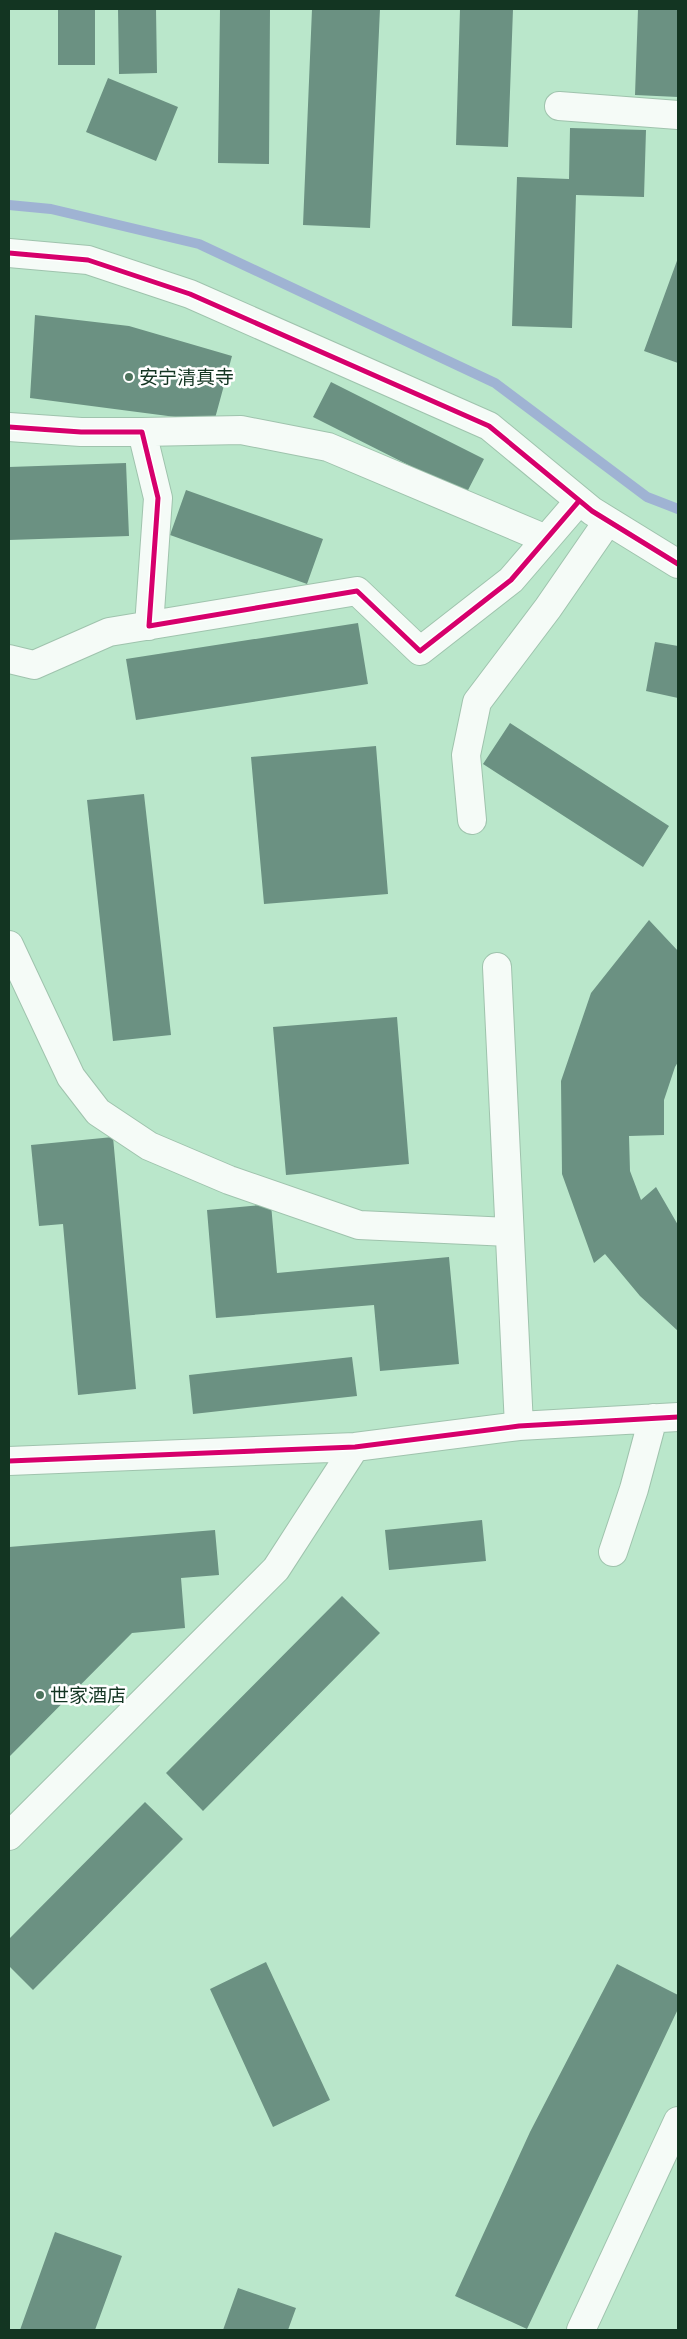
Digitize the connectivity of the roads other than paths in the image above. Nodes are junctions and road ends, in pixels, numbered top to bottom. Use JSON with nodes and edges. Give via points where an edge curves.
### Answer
{"nodes":[{"id":1,"x":560,"y":106,"type":"dead end"},
{"id":2,"x":678,"y":115,"type":"edge"},
{"id":3,"x":9,"y":253,"type":"edge"},
{"id":4,"x":9,"y":427,"type":"edge"},
{"id":5,"x":142,"y":432,"type":"junction"},
{"id":6,"x":579,"y":501,"type":"junction"},
{"id":7,"x":608,"y":521,"type":"junction"},
{"id":8,"x":546,"y":539,"type":"junction"},
{"id":9,"x":678,"y":564,"type":"edge"},
{"id":10,"x":148,"y":626,"type":"junction"},
{"id":11,"x":9,"y":659,"type":"edge"},
{"id":12,"x":472,"y":820,"type":"dead end"},
{"id":13,"x":9,"y":945,"type":"edge"},
{"id":14,"x":497,"y":967,"type":"dead end"},
{"id":15,"x":509,"y":1232,"type":"junction"},
{"id":16,"x":666,"y":1417,"type":"edge"},
{"id":17,"x":518,"y":1426,"type":"junction"},
{"id":18,"x":355,"y":1447,"type":"junction"},
{"id":19,"x":9,"y":1461,"type":"edge"},
{"id":20,"x":613,"y":1552,"type":"dead end"},
{"id":21,"x":9,"y":1836,"type":"edge"},
{"id":22,"x":678,"y":2121,"type":"edge"},
{"id":23,"x":581,"y":2330,"type":"edge"}],
"edges":[{"from":1,"to":2,"type":"street"},
{"from":3,"to":6,"type":"street","via":[[88,260],[190,294],[489,426]]},
{"from":4,"to":5,"type":"street"},
{"from":5,"to":8,"type":"street","via":[[241,430],[328,446]]},
{"from":5,"to":10,"type":"street","via":[[158,498]]},
{"from":6,"to":7,"type":"street"},
{"from":6,"to":8,"type":"street"},
{"from":7,"to":9,"type":"street"},
{"from":7,"to":12,"type":"street","via":[[477,702],[466,755]]},
{"from":8,"to":10,"type":"street","via":[[511,580],[420,651],[357,591]]},
{"from":10,"to":11,"type":"street","via":[[109,632],[34,665]]},
{"from":13,"to":15,"type":"street","via":[[71,1077],[98,1112],[149,1146],[229,1180],[359,1224]]},
{"from":14,"to":15,"type":"street"},
{"from":15,"to":17,"type":"street"},
{"from":16,"to":17,"type":"street"},
{"from":16,"to":20,"type":"street","via":[[634,1489]]},
{"from":17,"to":18,"type":"street"},
{"from":18,"to":19,"type":"street"},
{"from":18,"to":21,"type":"street","via":[[276,1569]]},
{"from":22,"to":23,"type":"street"}]}
